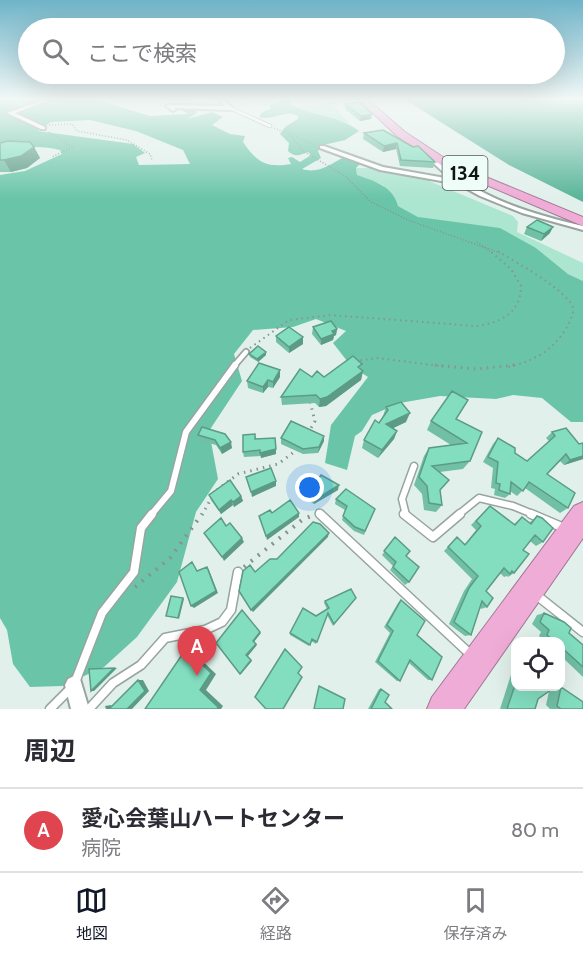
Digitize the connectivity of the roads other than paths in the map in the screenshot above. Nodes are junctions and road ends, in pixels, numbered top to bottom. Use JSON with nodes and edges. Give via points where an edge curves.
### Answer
{"nodes":[{"id":1,"x":399,"y":132,"type":"edge"},
{"id":2,"x":322,"y":147,"type":"road end"},
{"id":3,"x":438,"y":159,"type":"junction"},
{"id":4,"x":463,"y":183,"type":"junction"},
{"id":5,"x":583,"y":222,"type":"edge"},
{"id":6,"x":583,"y":228,"type":"edge"},
{"id":7,"x":246,"y":352,"type":"road end"},
{"id":8,"x":414,"y":466,"type":"dead end"},
{"id":9,"x":319,"y":513,"type":"road end"},
{"id":10,"x":577,"y":523,"type":"edge"},
{"id":11,"x":238,"y":572,"type":"road end"},
{"id":12,"x":530,"y":589,"type":"junction"},
{"id":13,"x":583,"y":632,"type":"edge"},
{"id":14,"x":477,"y":661,"type":"junction"},
{"id":15,"x":74,"y":685,"type":"junction"},
{"id":16,"x":450,"y":707,"type":"edge"},
{"id":17,"x":50,"y":709,"type":"edge"},
{"id":18,"x":80,"y":709,"type":"edge"},
{"id":19,"x":89,"y":709,"type":"edge"}],
"edges":[{"from":1,"to":3,"type":"highway","number":"134"},
{"from":2,"to":4,"type":"street","via":[[382,169]]},
{"from":3,"to":4,"type":"street","via":[[434,161],[437,165]]},
{"from":3,"to":5,"type":"highway","number":"134"},
{"from":4,"to":6,"type":"street","via":[[525,213]]},
{"from":7,"to":15,"type":"lane","via":[[186,432],[171,490],[141,528],[134,572],[102,613]]},
{"from":8,"to":10,"type":"lane","via":[[402,499],[404,514],[434,537],[479,498]]},
{"from":9,"to":14,"type":"lane"},
{"from":10,"to":12,"type":"highway"},
{"from":11,"to":19,"type":"lane","via":[[231,610],[222,622],[205,630],[165,638],[141,665],[113,683]]},
{"from":12,"to":13,"type":"lane"},
{"from":12,"to":14,"type":"highway"},
{"from":14,"to":16,"type":"highway"},
{"from":15,"to":17,"type":"lane"},
{"from":15,"to":18,"type":"street"}]}
